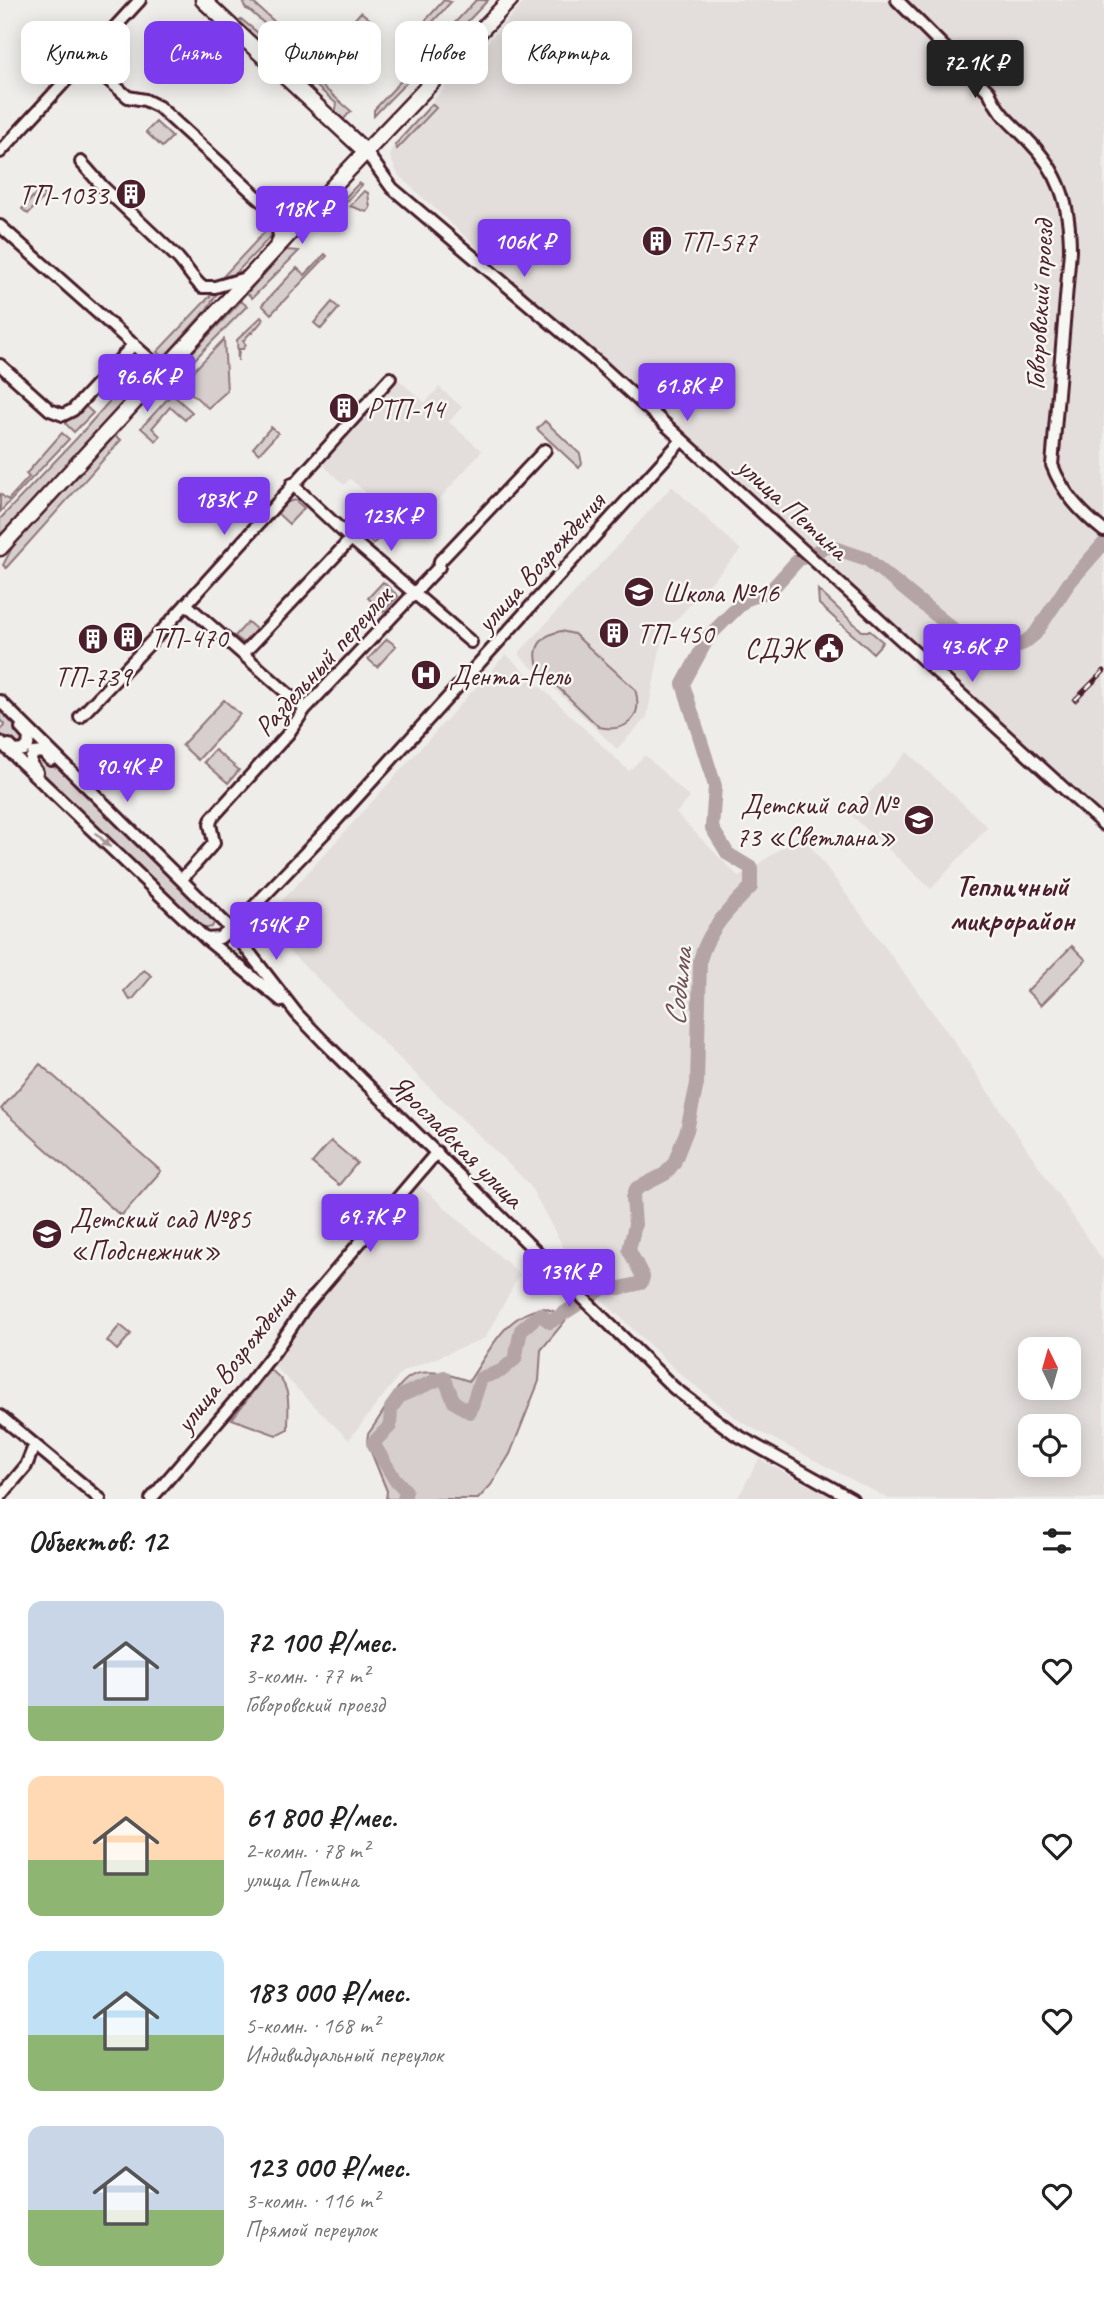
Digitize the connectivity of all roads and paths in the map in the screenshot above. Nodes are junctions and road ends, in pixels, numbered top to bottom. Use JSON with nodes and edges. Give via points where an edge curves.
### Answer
{"nodes":[{"id":1,"x":140,"y":0,"type":"edge"},
{"id":2,"x":203,"y":0,"type":"edge"},
{"id":3,"x":510,"y":0,"type":"edge"},
{"id":4,"x":897,"y":0,"type":"edge"},
{"id":5,"x":121,"y":21,"type":"edge"},
{"id":6,"x":63,"y":84,"type":"edge"},
{"id":7,"x":113,"y":84,"type":"edge"},
{"id":8,"x":0,"y":152,"type":"edge"},
{"id":9,"x":366,"y":152,"type":"junction"},
{"id":10,"x":81,"y":162,"type":"dead end"},
{"id":11,"x":314,"y":208,"type":"junction"},
{"id":12,"x":276,"y":214,"type":"junction"},
{"id":13,"x":0,"y":226,"type":"edge"},
{"id":14,"x":275,"y":250,"type":"junction"},
{"id":15,"x":251,"y":276,"type":"junction"},
{"id":16,"x":134,"y":344,"type":"junction"},
{"id":17,"x":0,"y":365,"type":"edge"},
{"id":18,"x":163,"y":371,"type":"junction"},
{"id":19,"x":390,"y":378,"type":"dead end"},
{"id":20,"x":682,"y":440,"type":"junction"},
{"id":21,"x":545,"y":450,"type":"dead end"},
{"id":22,"x":292,"y":484,"type":"junction"},
{"id":23,"x":1103,"y":530,"type":"edge"},
{"id":24,"x":351,"y":540,"type":"junction"},
{"id":25,"x":0,"y":548,"type":"edge"},
{"id":26,"x":414,"y":594,"type":"junction"},
{"id":27,"x":186,"y":604,"type":"junction"},
{"id":28,"x":471,"y":642,"type":"dead end"},
{"id":29,"x":243,"y":654,"type":"junction"},
{"id":30,"x":0,"y":701,"type":"edge"},
{"id":31,"x":305,"y":709,"type":"junction"},
{"id":32,"x":15,"y":716,"type":"junction"},
{"id":33,"x":80,"y":717,"type":"dead end"},
{"id":34,"x":0,"y":742,"type":"edge"},
{"id":35,"x":63,"y":763,"type":"junction"},
{"id":36,"x":47,"y":786,"type":"junction"},
{"id":37,"x":1104,"y":825,"type":"edge"},
{"id":38,"x":182,"y":880,"type":"junction"},
{"id":39,"x":231,"y":929,"type":"junction"},
{"id":40,"x":206,"y":939,"type":"junction"},
{"id":41,"x":297,"y":1014,"type":"junction"},
{"id":42,"x":437,"y":1152,"type":"junction"},
{"id":43,"x":0,"y":1416,"type":"edge"},
{"id":44,"x":34,"y":1446,"type":"junction"},
{"id":45,"x":0,"y":1497,"type":"edge"},
{"id":46,"x":100,"y":1499,"type":"edge"},
{"id":47,"x":151,"y":1499,"type":"edge"},
{"id":48,"x":852,"y":1499,"type":"edge"}],
"edges":[{"from":1,"to":5,"type":"street"},
{"from":2,"to":9,"type":"main road","name":"улица Петина"},
{"from":3,"to":9,"type":"main road"},
{"from":4,"to":23,"type":"street","name":"Говоровский проезд","via":[[989,92],[998,110],[1044,157],[1059,183],[1070,225],[1070,251],[1052,465],[1071,500]]},
{"from":6,"to":8,"type":"street"},
{"from":7,"to":12,"type":"street","via":[[128,97],[159,107]]},
{"from":9,"to":11,"type":"main road"},
{"from":9,"to":20,"type":"street","name":"улица Петина","via":[[392,188]]},
{"from":10,"to":15,"type":"street","via":[[202,287]]},
{"from":11,"to":12,"type":"street"},
{"from":11,"to":14,"type":"main road"},
{"from":12,"to":14,"type":"street","via":[[279,237]]},
{"from":13,"to":16,"type":"street"},
{"from":14,"to":15,"type":"main road"},
{"from":15,"to":18,"type":"main road"},
{"from":16,"to":17,"type":"street","via":[[67,414],[50,410]]},
{"from":16,"to":18,"type":"street"},
{"from":18,"to":25,"type":"main road"},
{"from":19,"to":22,"type":"street"},
{"from":20,"to":37,"type":"street","name":"улица Петина"},
{"from":20,"to":39,"type":"street","name":"улица Возрождения","via":[[331,826]]},
{"from":21,"to":26,"type":"street","name":"Раздельный переулок"},
{"from":22,"to":24,"type":"street"},
{"from":22,"to":27,"type":"street"},
{"from":24,"to":26,"type":"street"},
{"from":24,"to":29,"type":"street"},
{"from":26,"to":28,"type":"street"},
{"from":26,"to":31,"type":"street","name":"Раздельный переулок"},
{"from":27,"to":29,"type":"street"},
{"from":27,"to":33,"type":"street"},
{"from":29,"to":31,"type":"street"},
{"from":30,"to":32,"type":"street","name":"Ярославская улица"},
{"from":31,"to":38,"type":"street","name":"Раздельный переулок","via":[[212,818],[214,843]]},
{"from":32,"to":34,"type":"street","name":"Ярославская улица","via":[[14,722],[29,737],[28,746],[15,751]]},
{"from":32,"to":35,"type":"street","name":"Ярославская улица"},
{"from":34,"to":36,"type":"street","name":"Ярославская улица"},
{"from":35,"to":36,"type":"street","name":"Ярославская улица","via":[[56,764],[43,752],[32,756],[31,764]]},
{"from":35,"to":38,"type":"street","name":"Ярославская улица"},
{"from":36,"to":40,"type":"street","name":"Ярославская улица","one_way":true},
{"from":38,"to":39,"type":"street","name":"Ярославская улица"},
{"from":39,"to":40,"type":"street","via":[[220,938]]},
{"from":39,"to":41,"type":"street","name":"Ярославская улица"},
{"from":40,"to":41,"type":"street","name":"Ярославская улица"},
{"from":41,"to":42,"type":"street","name":"Ярославская улица"},
{"from":42,"to":47,"type":"street","name":"улица Возрождения"},
{"from":42,"to":48,"type":"street","name":"Ярославская улица","via":[[674,1388],[707,1415]]},
{"from":43,"to":44,"type":"street"},
{"from":44,"to":45,"type":"street","via":[[26,1466]]},
{"from":44,"to":46,"type":"street"}]}
